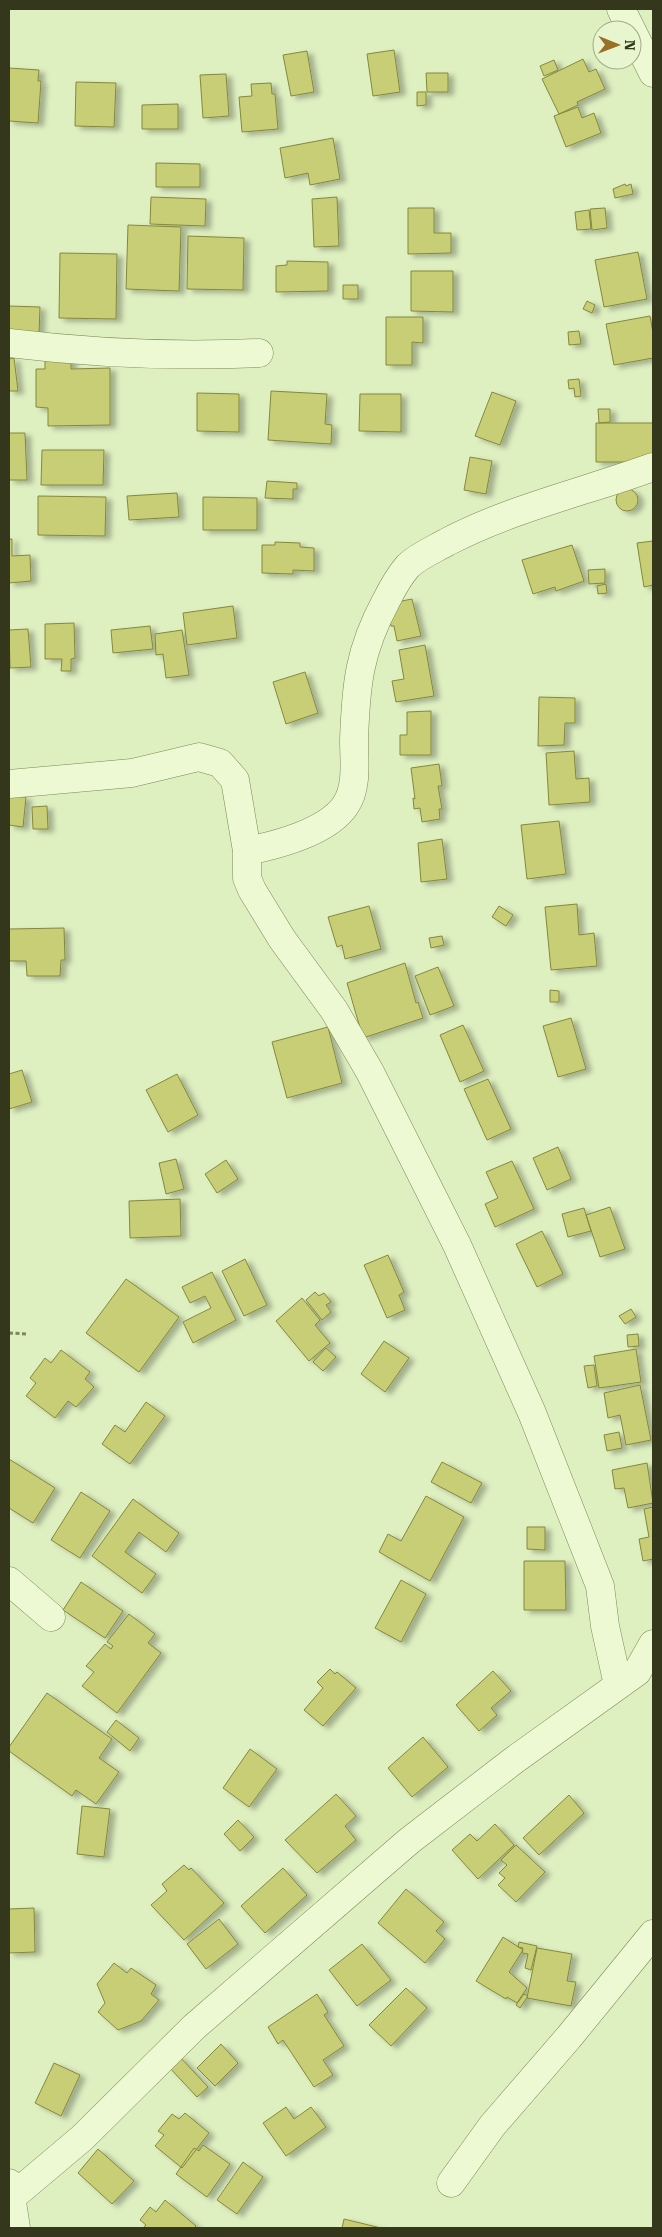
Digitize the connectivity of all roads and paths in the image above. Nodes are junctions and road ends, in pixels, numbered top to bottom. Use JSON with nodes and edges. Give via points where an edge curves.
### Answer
{"nodes":[{"id":1,"x":621,"y":9,"type":"edge"},
{"id":2,"x":653,"y":73,"type":"edge"},
{"id":3,"x":9,"y":343,"type":"edge"},
{"id":4,"x":259,"y":353,"type":"dead end"},
{"id":5,"x":653,"y":467,"type":"edge"},
{"id":6,"x":9,"y":784,"type":"edge"},
{"id":7,"x":247,"y":851,"type":"junction"},
{"id":8,"x":9,"y":1333,"type":"edge"},
{"id":9,"x":28,"y":1334,"type":"dead end"},
{"id":10,"x":9,"y":1581,"type":"edge"},
{"id":11,"x":51,"y":1617,"type":"dead end"},
{"id":12,"x":653,"y":1644,"type":"edge"},
{"id":13,"x":618,"y":1685,"type":"junction"},
{"id":14,"x":653,"y":1934,"type":"edge"},
{"id":15,"x":451,"y":2183,"type":"dead end"},
{"id":16,"x":10,"y":2190,"type":"edge"},
{"id":17,"x":16,"y":2228,"type":"edge"}],
"edges":[{"from":1,"to":2,"type":"street"},
{"from":3,"to":4,"type":"street","via":[[143,355]]},
{"from":5,"to":7,"type":"street","via":[[535,505],[464,533],[408,565],[380,611],[362,657],[356,696],[353,783],[346,805],[333,820],[276,844]]},
{"from":6,"to":7,"type":"street","via":[[132,773],[199,757],[208,758],[220,764],[235,780]]},
{"from":7,"to":13,"type":"street","via":[[252,890],[282,939],[334,1010],[370,1072],[436,1199],[517,1378],[600,1586]]},
{"from":8,"to":9,"type":"path"},
{"from":10,"to":11,"type":"street"},
{"from":12,"to":13,"type":"street","via":[[638,1672]]},
{"from":13,"to":16,"type":"street","via":[[409,1841],[194,2026],[82,2138]]},
{"from":14,"to":15,"type":"street","via":[[492,2126]]},
{"from":16,"to":17,"type":"street"}]}
